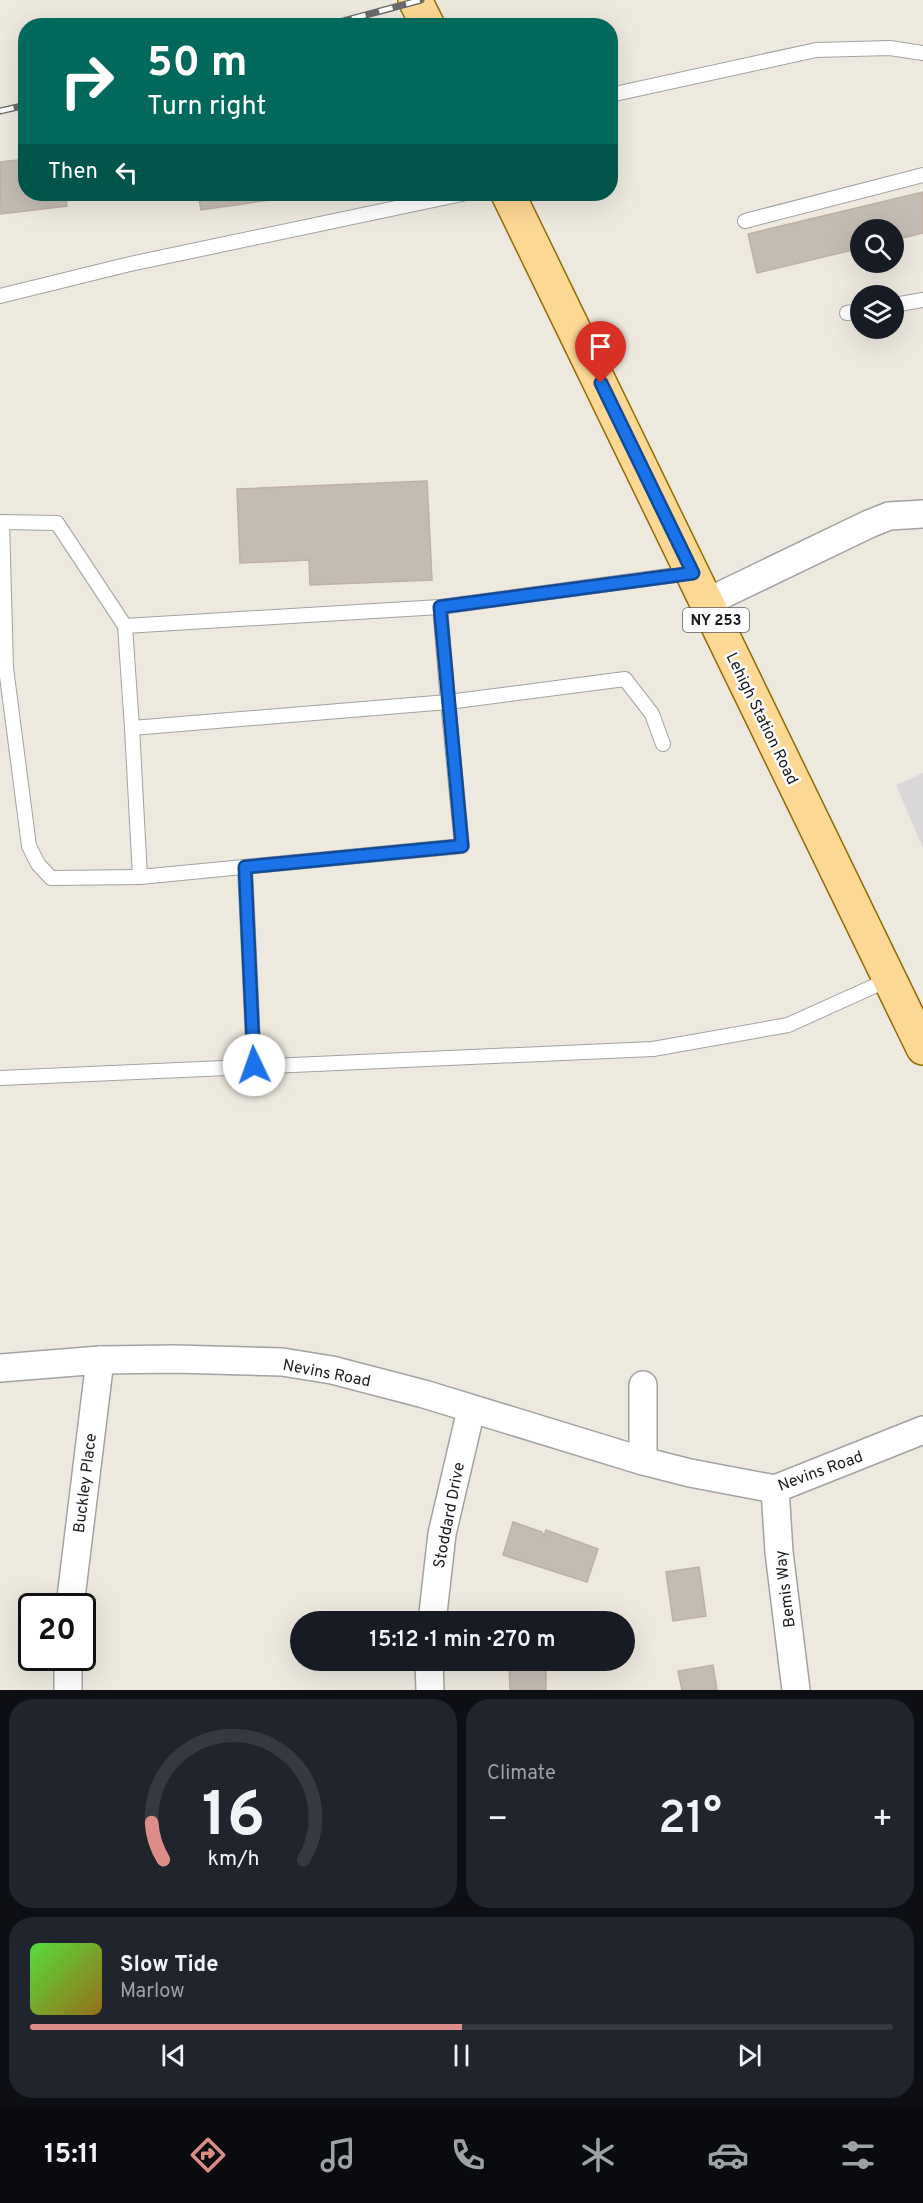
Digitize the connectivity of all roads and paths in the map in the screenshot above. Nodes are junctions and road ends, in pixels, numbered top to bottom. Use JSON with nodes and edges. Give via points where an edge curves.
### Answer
{"nodes":[{"id":1,"x":415,"y":0,"type":"edge"},
{"id":2,"x":424,"y":18,"type":"edge"},
{"id":3,"x":923,"y":53,"type":"edge"},
{"id":4,"x":618,"y":93,"type":"edge"},
{"id":5,"x":923,"y":175,"type":"edge"},
{"id":6,"x":429,"y":201,"type":"edge"},
{"id":7,"x":511,"y":201,"type":"edge"},
{"id":8,"x":746,"y":221,"type":"dead end"},
{"id":9,"x":0,"y":296,"type":"edge"},
{"id":10,"x":923,"y":300,"type":"edge"},
{"id":11,"x":904,"y":303,"type":"edge"},
{"id":12,"x":923,"y":514,"type":"edge"},
{"id":13,"x":1,"y":522,"type":"edge"},
{"id":14,"x":693,"y":573,"type":"junction"},
{"id":15,"x":707,"y":602,"type":"junction"},
{"id":16,"x":440,"y":607,"type":"junction"},
{"id":17,"x":125,"y":626,"type":"junction"},
{"id":18,"x":448,"y":702,"type":"junction"},
{"id":19,"x":132,"y":728,"type":"junction"},
{"id":20,"x":663,"y":744,"type":"dead end"},
{"id":21,"x":245,"y":867,"type":"junction"},
{"id":22,"x":140,"y":877,"type":"junction"},
{"id":23,"x":890,"y":979,"type":"junction"},
{"id":24,"x":923,"y":1048,"type":"edge"},
{"id":25,"x":254,"y":1065,"type":"junction"},
{"id":26,"x":0,"y":1078,"type":"edge"},
{"id":27,"x":100,"y":1360,"type":"junction"},
{"id":28,"x":0,"y":1368,"type":"edge"},
{"id":29,"x":643,"y":1385,"type":"dead end"},
{"id":30,"x":471,"y":1410,"type":"junction"},
{"id":31,"x":923,"y":1430,"type":"edge"},
{"id":32,"x":643,"y":1461,"type":"junction"},
{"id":33,"x":775,"y":1489,"type":"junction"},
{"id":34,"x":72,"y":1593,"type":"edge"},
{"id":35,"x":433,"y":1611,"type":"edge"},
{"id":36,"x":68,"y":1671,"type":"edge"},
{"id":37,"x":429,"y":1671,"type":"edge"},
{"id":38,"x":68,"y":1690,"type":"edge"},
{"id":39,"x":430,"y":1690,"type":"edge"},
{"id":40,"x":796,"y":1690,"type":"edge"}],
"edges":[{"from":1,"to":2,"type":"main road"},
{"from":3,"to":4,"type":"lane","via":[[890,48],[816,50]]},
{"from":5,"to":8,"type":"lane"},
{"from":6,"to":9,"type":"lane","via":[[130,264]]},
{"from":7,"to":14,"type":"main road","name":"Lehigh Station Road","number":"NY 253"},
{"from":10,"to":11,"type":"lane"},
{"from":12,"to":15,"type":"street","via":[[889,516],[869,524]]},
{"from":13,"to":17,"type":"lane","via":[[57,524]]},
{"from":13,"to":22,"type":"lane","via":[[6,668],[29,846],[51,878]]},
{"from":14,"to":15,"type":"main road","name":"Lehigh Station Road","number":"NY 253"},
{"from":14,"to":16,"type":"lane"},
{"from":15,"to":23,"type":"main road","name":"Lehigh Station Road","number":"NY 253"},
{"from":16,"to":17,"type":"lane"},
{"from":16,"to":18,"type":"lane"},
{"from":17,"to":19,"type":"lane"},
{"from":18,"to":19,"type":"lane"},
{"from":18,"to":20,"type":"lane","via":[[625,679],[652,714]]},
{"from":18,"to":21,"type":"lane","via":[[462,846]]},
{"from":19,"to":22,"type":"lane"},
{"from":21,"to":22,"type":"lane"},
{"from":21,"to":25,"type":"lane"},
{"from":23,"to":24,"type":"main road","name":"Lehigh Station Road","number":"NY 253"},
{"from":23,"to":25,"type":"lane","via":[[788,1025],[653,1049]]},
{"from":25,"to":26,"type":"lane"},
{"from":27,"to":28,"type":"street","name":"Nevins Road"},
{"from":27,"to":30,"type":"street","name":"Nevins Road","via":[[282,1362],[332,1370]]},
{"from":27,"to":34,"type":"street","name":"Buckley Place"},
{"from":29,"to":32,"type":"street"},
{"from":30,"to":32,"type":"street","name":"Nevins Road"},
{"from":30,"to":35,"type":"street","name":"Stoddard Drive","via":[[442,1533]]},
{"from":31,"to":33,"type":"street","name":"Nevins Road"},
{"from":32,"to":33,"type":"street","name":"Nevins Road"},
{"from":33,"to":40,"type":"street","name":"Bemis Way"},
{"from":36,"to":38,"type":"street"},
{"from":37,"to":39,"type":"street"}]}
